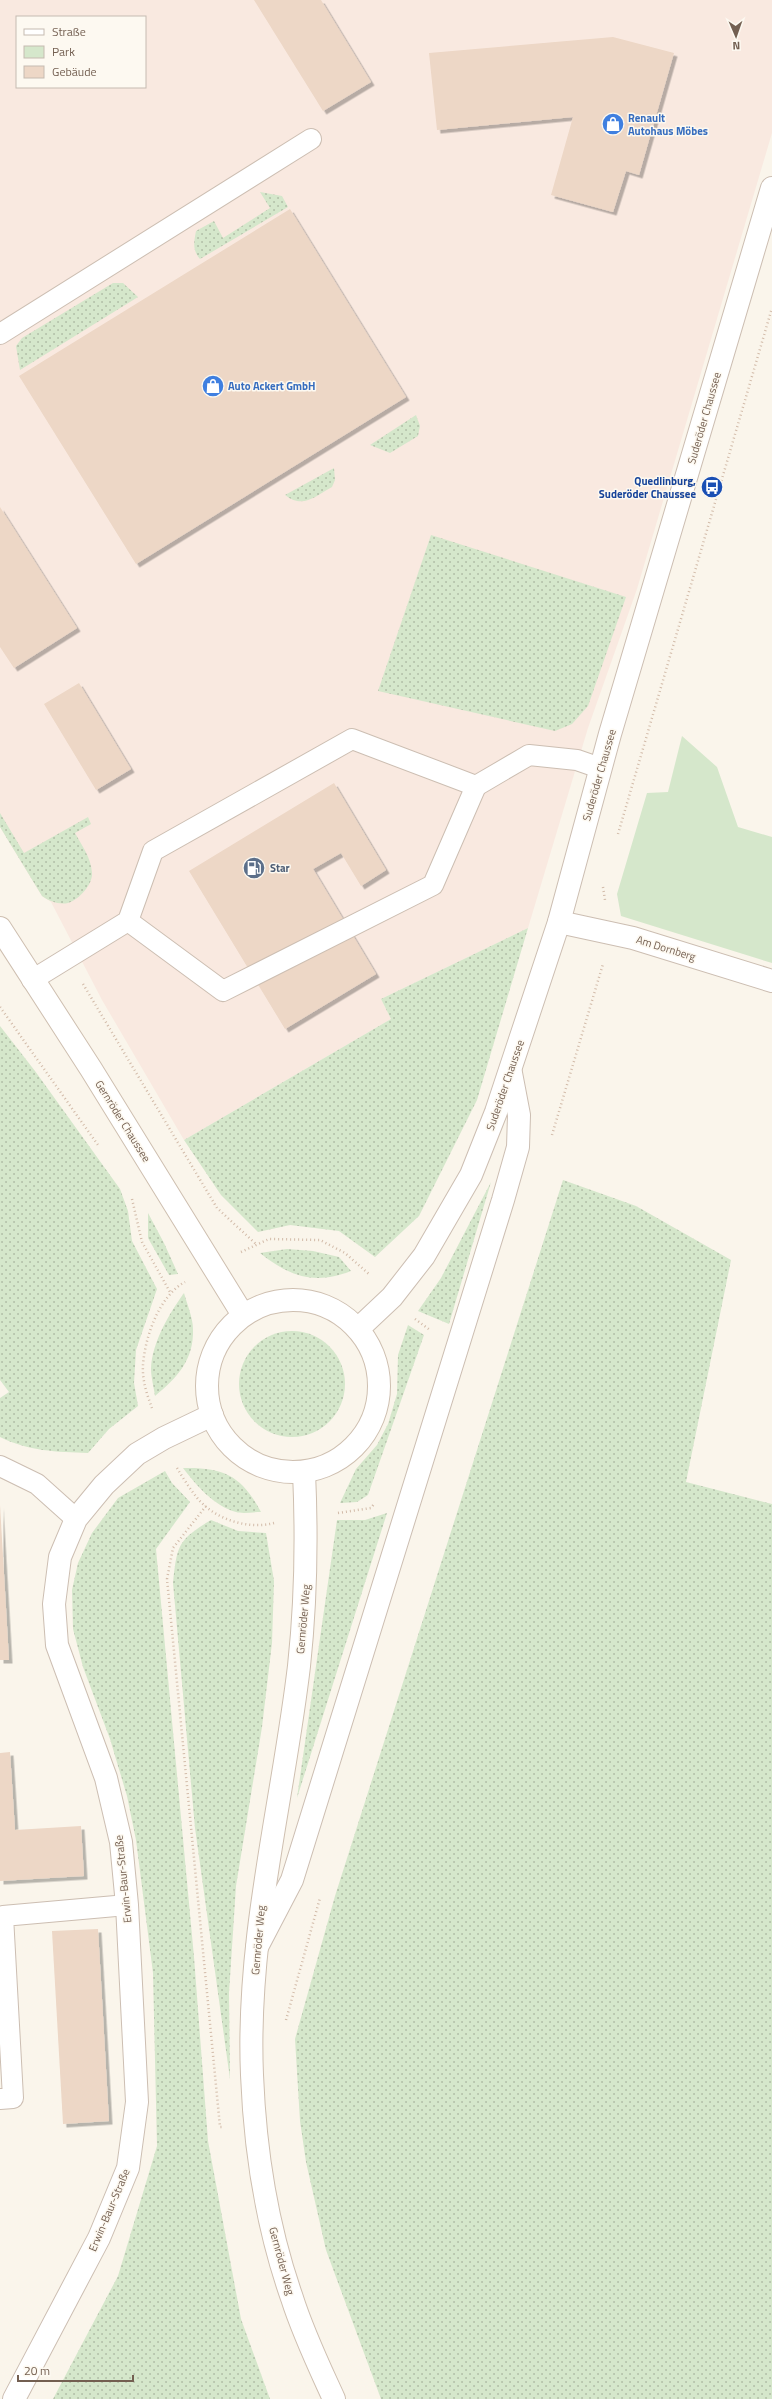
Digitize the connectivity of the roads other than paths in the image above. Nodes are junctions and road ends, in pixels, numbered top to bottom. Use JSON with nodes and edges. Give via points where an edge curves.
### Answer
{"nodes":[{"id":1,"x":311,"y":139,"type":"dead end"},
{"id":2,"x":772,"y":188,"type":"edge"},
{"id":3,"x":0,"y":334,"type":"edge"},
{"id":4,"x":600,"y":768,"type":"junction"},
{"id":5,"x":476,"y":786,"type":"junction"},
{"id":6,"x":128,"y":921,"type":"junction"},
{"id":7,"x":559,"y":922,"type":"junction"},
{"id":8,"x":0,"y":928,"type":"edge"},
{"id":9,"x":32,"y":980,"type":"junction"},
{"id":10,"x":772,"y":981,"type":"edge"},
{"id":11,"x":511,"y":1069,"type":"junction"},
{"id":12,"x":243,"y":1315,"type":"junction"},
{"id":13,"x":358,"y":1329,"type":"junction"},
{"id":14,"x":212,"y":1416,"type":"junction"},
{"id":15,"x":0,"y":1466,"type":"edge"},
{"id":16,"x":304,"y":1472,"type":"junction"},
{"id":17,"x":76,"y":1519,"type":"junction"},
{"id":18,"x":127,"y":1905,"type":"junction"},
{"id":19,"x":2,"y":1916,"type":"edge"},
{"id":20,"x":256,"y":1948,"type":"junction"},
{"id":21,"x":0,"y":2099,"type":"edge"},
{"id":22,"x":14,"y":2399,"type":"edge"},
{"id":23,"x":334,"y":2399,"type":"edge"}],
"edges":[{"from":1,"to":3,"type":"lane"},
{"from":2,"to":4,"type":"street","name":"Suderöder Chaussee"},
{"from":4,"to":5,"type":"lane","via":[[577,760],[529,755]]},
{"from":4,"to":7,"type":"street","name":"Suderöder Chaussee"},
{"from":5,"to":6,"type":"lane","via":[[352,739],[153,851]]},
{"from":5,"to":6,"type":"lane","via":[[432,885],[223,991]]},
{"from":6,"to":9,"type":"lane"},
{"from":7,"to":10,"type":"street","name":"Am Dornberg","via":[[633,938]]},
{"from":7,"to":11,"type":"street","name":"Suderöder Chaussee"},
{"from":8,"to":9,"type":"street","name":"Gernröder Chaussee"},
{"from":9,"to":12,"type":"street","name":"Gernröder Chaussee","via":[[91,1069]]},
{"from":11,"to":13,"type":"street","name":"Suderöder Chaussee","via":[[471,1175],[424,1256],[392,1297]]},
{"from":11,"to":20,"type":"street","via":[[519,1115],[518,1147],[292,1880]]},
{"from":12,"to":13,"type":"street","via":[[260,1306],[279,1301],[309,1301],[336,1312]]},
{"from":12,"to":14,"type":"street","via":[[222,1337],[209,1365],[206,1386]]},
{"from":13,"to":16,"type":"street","via":[[371,1348],[378,1369],[380,1390],[376,1412],[367,1432],[353,1449],[330,1464]]},
{"from":14,"to":16,"type":"street","via":[[228,1443],[252,1463],[273,1470]]},
{"from":14,"to":17,"type":"street","name":"Erwin-Baur-Straße","via":[[164,1438],[137,1454],[104,1485]]},
{"from":15,"to":17,"type":"lane","via":[[37,1484]]},
{"from":16,"to":20,"type":"street","name":"Gernröder Weg","via":[[307,1514],[306,1582],[299,1667]]},
{"from":17,"to":18,"type":"street","name":"Erwin-Baur-Straße","via":[[60,1557],[54,1604],[57,1644],[106,1778],[122,1842]]},
{"from":18,"to":19,"type":"lane"},
{"from":18,"to":22,"type":"street","name":"Erwin-Baur-Straße","via":[[137,2102],[128,2168],[99,2238]]},
{"from":19,"to":21,"type":"lane","via":[[13,2098]]},
{"from":20,"to":23,"type":"street","name":"Gernröder Weg","via":[[252,2066],[256,2128],[264,2186],[276,2246],[292,2298]]}]}
